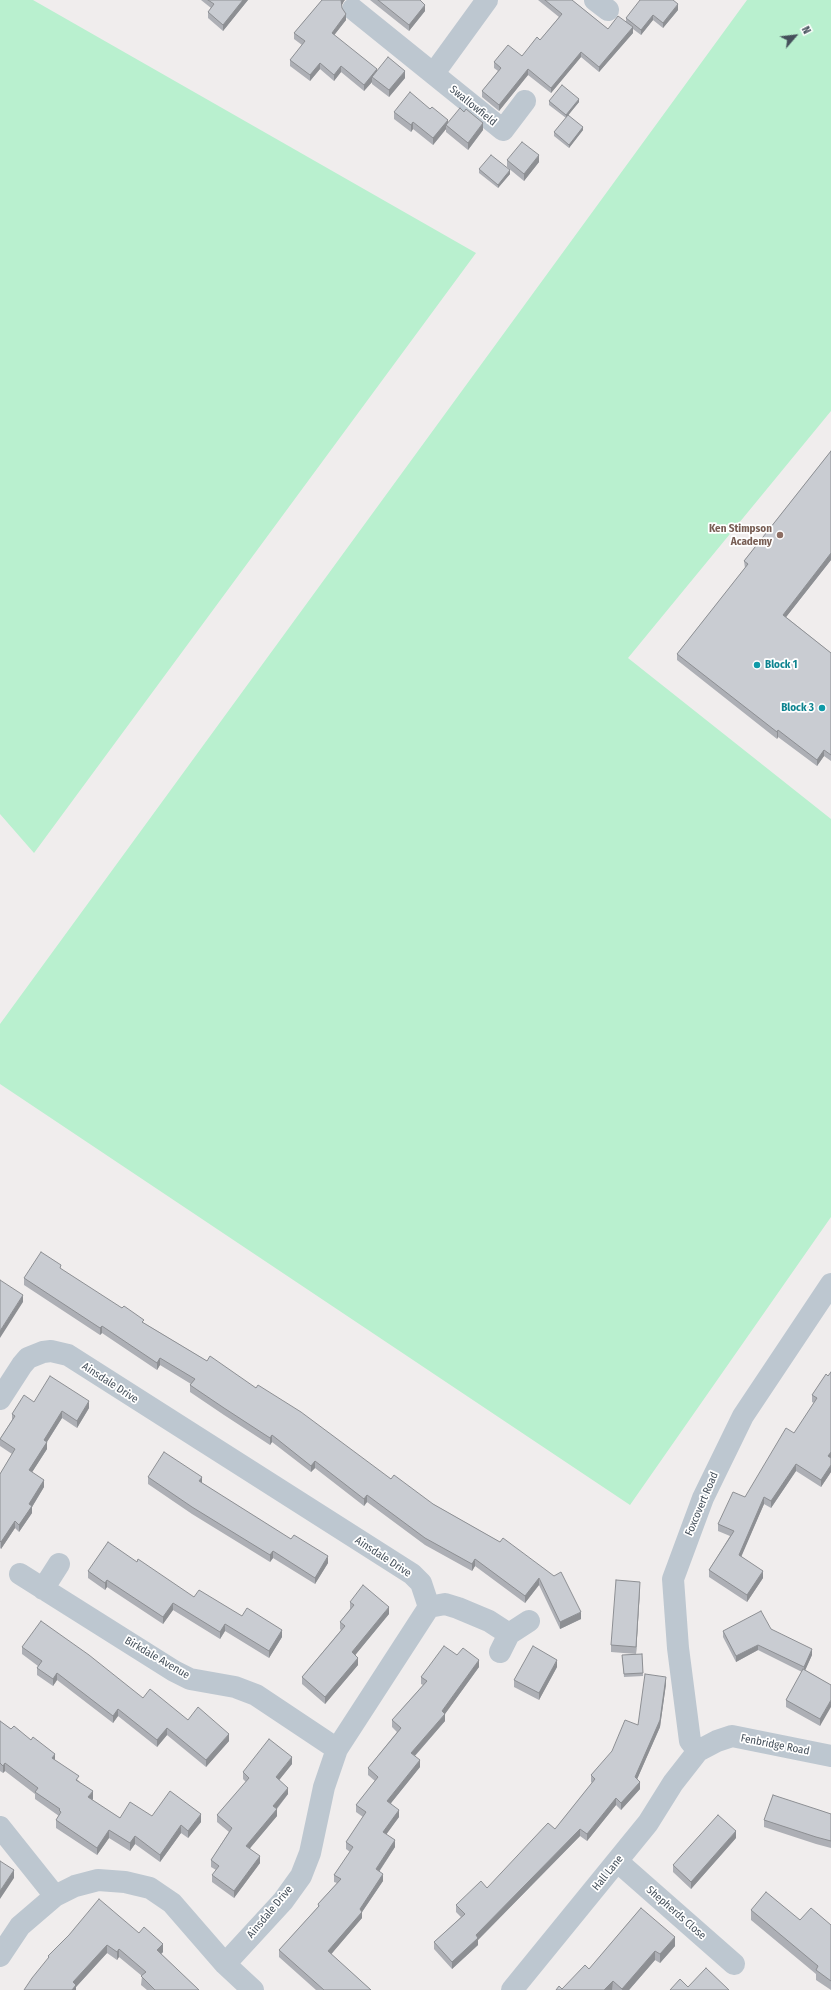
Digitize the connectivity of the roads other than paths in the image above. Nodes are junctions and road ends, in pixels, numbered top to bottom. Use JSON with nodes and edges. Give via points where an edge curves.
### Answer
{"nodes":[{"id":1,"x":488,"y":0,"type":"edge"},
{"id":2,"x":353,"y":9,"type":"dead end"},
{"id":3,"x":434,"y":73,"type":"junction"},
{"id":4,"x":525,"y":101,"type":"dead end"},
{"id":5,"x":831,"y":1284,"type":"edge"},
{"id":6,"x":0,"y":1398,"type":"edge"},
{"id":7,"x":59,"y":1564,"type":"dead end"},
{"id":8,"x":20,"y":1574,"type":"dead end"},
{"id":9,"x":43,"y":1589,"type":"junction"},
{"id":10,"x":429,"y":1607,"type":"junction"},
{"id":11,"x":529,"y":1621,"type":"dead end"},
{"id":12,"x":337,"y":1749,"type":"junction"},
{"id":13,"x":698,"y":1751,"type":"junction"},
{"id":14,"x":831,"y":1756,"type":"edge"},
{"id":15,"x":0,"y":1827,"type":"edge"},
{"id":16,"x":618,"y":1862,"type":"junction"},
{"id":17,"x":56,"y":1896,"type":"junction"},
{"id":18,"x":0,"y":1956,"type":"edge"},
{"id":19,"x":225,"y":1964,"type":"junction"},
{"id":20,"x":734,"y":1964,"type":"dead end"},
{"id":21,"x":253,"y":1990,"type":"edge"},
{"id":22,"x":512,"y":1990,"type":"edge"}],
"edges":[{"from":1,"to":3,"type":"street"},
{"from":2,"to":3,"type":"street","name":"Swallowfield"},
{"from":3,"to":4,"type":"street","name":"Swallowfield","via":[[503,130]]},
{"from":5,"to":13,"type":"street","name":"Foxcovert Road","via":[[743,1416],[703,1498],[673,1579],[678,1648],[690,1741]]},
{"from":6,"to":10,"type":"street","name":"Ainsdale Drive","via":[[28,1358],[51,1351],[68,1355],[412,1574],[421,1583]]},
{"from":7,"to":9,"type":"street"},
{"from":8,"to":9,"type":"street","name":"Birkdale Avenue"},
{"from":9,"to":12,"type":"street","name":"Birkdale Avenue","via":[[174,1671],[190,1679],[235,1687],[256,1695]]},
{"from":10,"to":11,"type":"street","via":[[445,1604],[489,1621],[505,1643]]},
{"from":10,"to":12,"type":"street","name":"Ainsdale Drive"},
{"from":12,"to":19,"type":"street","name":"Ainsdale Drive","via":[[324,1787],[310,1853],[300,1876],[283,1901]]},
{"from":13,"to":14,"type":"street","name":"Fenbridge Road","via":[[732,1736]]},
{"from":13,"to":16,"type":"street","name":"Hall Lane"},
{"from":15,"to":17,"type":"street"},
{"from":16,"to":20,"type":"street","name":"Shepherds Close"},
{"from":16,"to":22,"type":"street","name":"Hall Lane"},
{"from":17,"to":18,"type":"street","via":[[20,1926]]},
{"from":17,"to":19,"type":"street","via":[[75,1886],[98,1880],[125,1882],[150,1888],[172,1903]]},
{"from":19,"to":21,"type":"street"}]}
